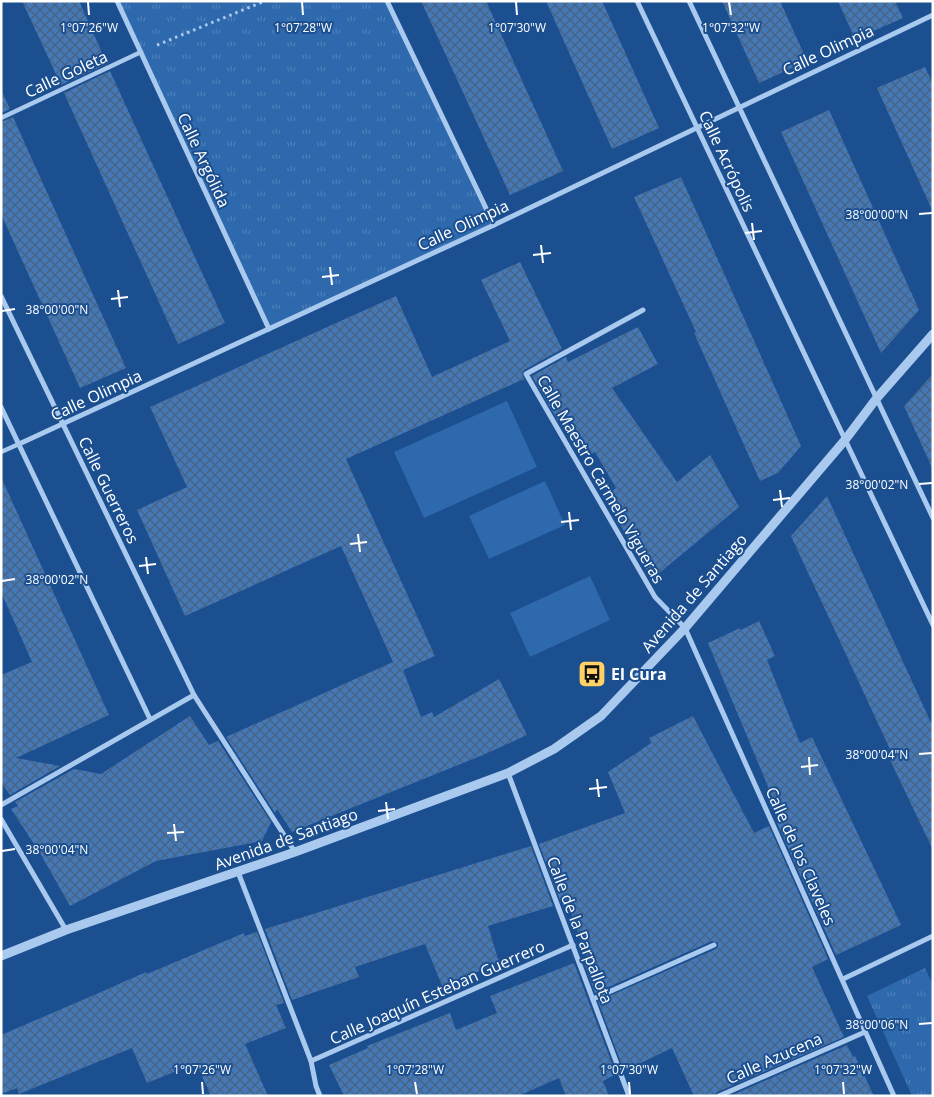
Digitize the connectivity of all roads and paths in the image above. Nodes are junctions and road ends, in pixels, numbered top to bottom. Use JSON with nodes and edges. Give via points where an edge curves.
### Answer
{"nodes":[{"id":1,"x":117,"y":1,"type":"edge"},
{"id":2,"x":265,"y":1,"type":"edge"},
{"id":3,"x":387,"y":1,"type":"edge"},
{"id":4,"x":637,"y":1,"type":"edge"},
{"id":5,"x":689,"y":1,"type":"edge"},
{"id":6,"x":933,"y":15,"type":"edge"},
{"id":7,"x":141,"y":52,"type":"junction"},
{"id":8,"x":738,"y":107,"type":"junction"},
{"id":9,"x":1,"y":118,"type":"edge"},
{"id":10,"x":697,"y":127,"type":"junction"},
{"id":11,"x":494,"y":225,"type":"junction"},
{"id":12,"x":1,"y":296,"type":"edge"},
{"id":13,"x":643,"y":310,"type":"dead end"},
{"id":14,"x":269,"y":329,"type":"junction"},
{"id":15,"x":933,"y":334,"type":"edge"},
{"id":16,"x":876,"y":399,"type":"junction"},
{"id":17,"x":1,"y":407,"type":"edge"},
{"id":18,"x":63,"y":424,"type":"junction"},
{"id":19,"x":845,"y":440,"type":"junction"},
{"id":20,"x":19,"y":444,"type":"junction"},
{"id":21,"x":1,"y":452,"type":"edge"},
{"id":22,"x":933,"y":518,"type":"edge"},
{"id":23,"x":933,"y":624,"type":"edge"},
{"id":24,"x":685,"y":628,"type":"junction"},
{"id":25,"x":194,"y":695,"type":"junction"},
{"id":26,"x":150,"y":719,"type":"junction"},
{"id":27,"x":508,"y":773,"type":"junction"},
{"id":28,"x":1,"y":805,"type":"edge"},
{"id":29,"x":1,"y":819,"type":"edge"},
{"id":30,"x":295,"y":852,"type":"junction"},
{"id":31,"x":238,"y":872,"type":"junction"},
{"id":32,"x":66,"y":930,"type":"junction"},
{"id":33,"x":933,"y":936,"type":"edge"},
{"id":34,"x":573,"y":945,"type":"junction"},
{"id":35,"x":714,"y":945,"type":"dead end"},
{"id":36,"x":1,"y":956,"type":"edge"},
{"id":37,"x":843,"y":979,"type":"junction"},
{"id":38,"x":593,"y":999,"type":"junction"},
{"id":39,"x":865,"y":1032,"type":"junction"},
{"id":40,"x":311,"y":1061,"type":"junction"},
{"id":41,"x":320,"y":1096,"type":"edge"},
{"id":42,"x":629,"y":1096,"type":"edge"},
{"id":43,"x":719,"y":1096,"type":"edge"},
{"id":44,"x":894,"y":1096,"type":"edge"}],
"edges":[{"from":1,"to":7,"type":"street","name":"Calle Argólida"},
{"from":2,"to":7,"type":"path"},
{"from":3,"to":11,"type":"street"},
{"from":4,"to":10,"type":"street","name":"Calle Acrópolis"},
{"from":5,"to":8,"type":"street","name":"Calle Acrópolis"},
{"from":6,"to":8,"type":"street","name":"Calle Olimpia"},
{"from":7,"to":9,"type":"street","name":"Calle Goleta"},
{"from":7,"to":14,"type":"street","name":"Calle Argólida"},
{"from":8,"to":10,"type":"street","name":"Calle Olimpia"},
{"from":8,"to":16,"type":"street","name":"Calle Acrópolis"},
{"from":10,"to":11,"type":"street","name":"Calle Olimpia"},
{"from":10,"to":19,"type":"street","name":"Calle Acrópolis"},
{"from":11,"to":14,"type":"street","name":"Calle Olimpia"},
{"from":12,"to":18,"type":"street","name":"Calle Guerreros"},
{"from":13,"to":24,"type":"street","name":"Calle Maestro Carmelo Vigueras","via":[[526,374],[655,597]]},
{"from":14,"to":18,"type":"street","name":"Calle Olimpia"},
{"from":15,"to":16,"type":"street","name":"Avenida de Santiago"},
{"from":16,"to":19,"type":"street","name":"Avenida de Santiago"},
{"from":16,"to":22,"type":"street","name":"Calle Acrópolis"},
{"from":17,"to":20,"type":"street"},
{"from":18,"to":20,"type":"street","name":"Calle Olimpia"},
{"from":18,"to":25,"type":"street","name":"Calle Guerreros"},
{"from":19,"to":23,"type":"street","name":"Calle Acrópolis"},
{"from":19,"to":24,"type":"street","name":"Avenida de Santiago"},
{"from":20,"to":21,"type":"street","name":"Calle Olimpia"},
{"from":20,"to":26,"type":"street"},
{"from":24,"to":27,"type":"street","name":"Avenida de Santiago","via":[[601,716],[554,749]]},
{"from":24,"to":37,"type":"street","name":"Calle de los Claveles"},
{"from":25,"to":26,"type":"street"},
{"from":25,"to":30,"type":"street","name":"Calle Guerreros"},
{"from":26,"to":28,"type":"street"},
{"from":27,"to":30,"type":"street","name":"Avenida de Santiago"},
{"from":27,"to":34,"type":"street","name":"Calle de la Parpallota"},
{"from":29,"to":32,"type":"street"},
{"from":30,"to":31,"type":"street","name":"Avenida de Santiago"},
{"from":31,"to":32,"type":"street","name":"Avenida de Santiago"},
{"from":31,"to":40,"type":"street"},
{"from":32,"to":36,"type":"street","name":"Avenida de Santiago"},
{"from":33,"to":37,"type":"street"},
{"from":34,"to":38,"type":"street","name":"Calle de la Parpallota"},
{"from":34,"to":40,"type":"street","name":"Calle Joaquín Esteban Guerrero"},
{"from":35,"to":38,"type":"street"},
{"from":37,"to":39,"type":"street","name":"Calle de los Claveles"},
{"from":38,"to":42,"type":"street","name":"Calle de la Parpallota"},
{"from":39,"to":43,"type":"street","name":"Calle Azucena"},
{"from":39,"to":44,"type":"street","name":"Calle de los Claveles"},
{"from":40,"to":41,"type":"street"}]}
